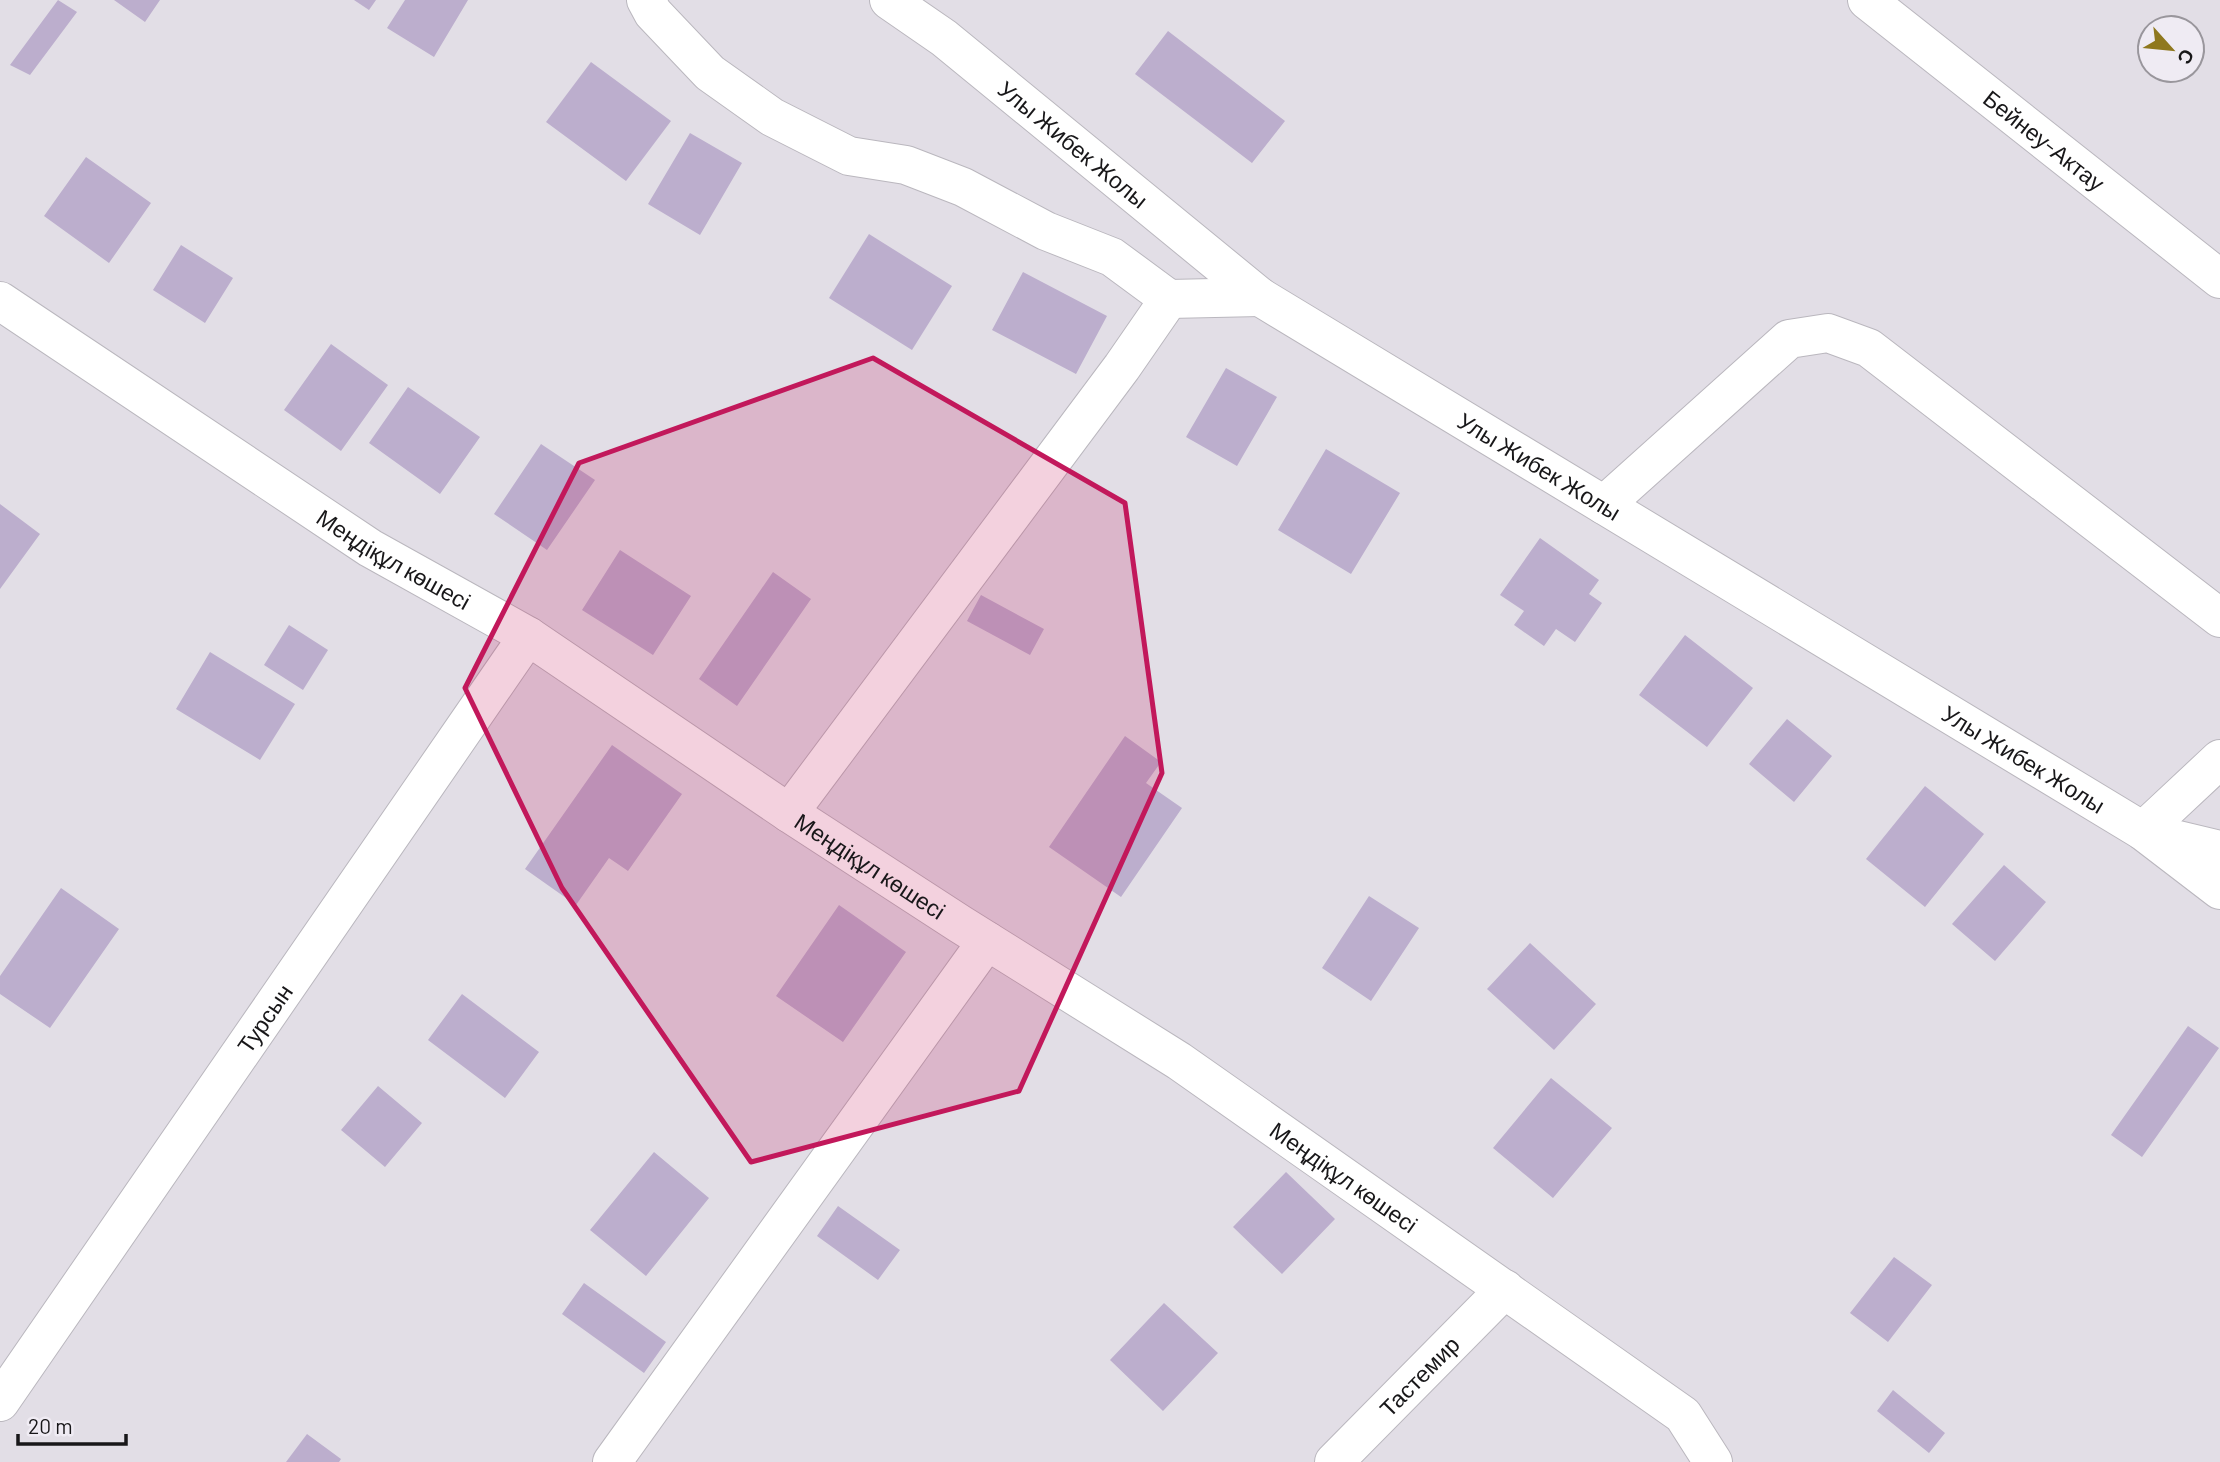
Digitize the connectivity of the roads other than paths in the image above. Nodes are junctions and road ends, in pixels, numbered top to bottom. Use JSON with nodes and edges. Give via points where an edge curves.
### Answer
{"nodes":[{"id":1,"x":646,"y":0,"type":"edge"},
{"id":2,"x":889,"y":0,"type":"edge"},
{"id":3,"x":1867,"y":0,"type":"edge"},
{"id":4,"x":2220,"y":279,"type":"edge"},
{"id":5,"x":1260,"y":297,"type":"junction"},
{"id":6,"x":1169,"y":299,"type":"junction"},
{"id":7,"x":0,"y":301,"type":"edge"},
{"id":8,"x":1604,"y":505,"type":"junction"},
{"id":9,"x":2220,"y":618,"type":"edge"},
{"id":10,"x":528,"y":636,"type":"junction"},
{"id":11,"x":2220,"y":759,"type":"edge"},
{"id":12,"x":789,"y":813,"type":"junction"},
{"id":13,"x":2143,"y":831,"type":"junction"},
{"id":14,"x":2220,"y":850,"type":"edge"},
{"id":15,"x":2220,"y":890,"type":"edge"},
{"id":16,"x":987,"y":941,"type":"junction"},
{"id":17,"x":1505,"y":1289,"type":"junction"},
{"id":18,"x":0,"y":1402,"type":"edge"},
{"id":19,"x":612,"y":1462,"type":"edge"},
{"id":20,"x":1334,"y":1462,"type":"edge"},
{"id":21,"x":1713,"y":1462,"type":"edge"}],
"edges":[{"from":1,"to":6,"type":"main road","via":[[710,73],[772,117],[849,156],[906,165],[964,187],[1046,231],[1112,257]]},
{"from":2,"to":5,"type":"main road","name":"Улы Жибек Жолы","via":[[944,38]]},
{"from":3,"to":4,"type":"main road","name":"Бейнеу-Актау"},
{"from":5,"to":6,"type":"main road"},
{"from":5,"to":8,"type":"main road","name":"Улы Жибек Жолы"},
{"from":6,"to":12,"type":"main road"},
{"from":7,"to":10,"type":"main road","name":"Меңдіқұл көшесі","via":[[370,548]]},
{"from":8,"to":9,"type":"main road","via":[[1789,339],[1828,333],[1869,348]]},
{"from":8,"to":13,"type":"main road","name":"Улы Жибек Жолы"},
{"from":10,"to":12,"type":"main road","name":"Меңдіқұл көшесі"},
{"from":10,"to":18,"type":"main road","name":"Турсын"},
{"from":11,"to":13,"type":"main road"},
{"from":12,"to":16,"type":"main road","name":"Меңдіқұл көшесі"},
{"from":13,"to":14,"type":"main road"},
{"from":13,"to":15,"type":"main road","name":"Улы Жибек Жолы"},
{"from":16,"to":17,"type":"main road","name":"Меңдіқұл көшесі","via":[[1179,1060]]},
{"from":16,"to":19,"type":"main road"},
{"from":17,"to":20,"type":"main road","name":"Тастемир"},
{"from":17,"to":21,"type":"main road","name":"Меңдіқұл көшесі","via":[[1683,1415]]}]}
